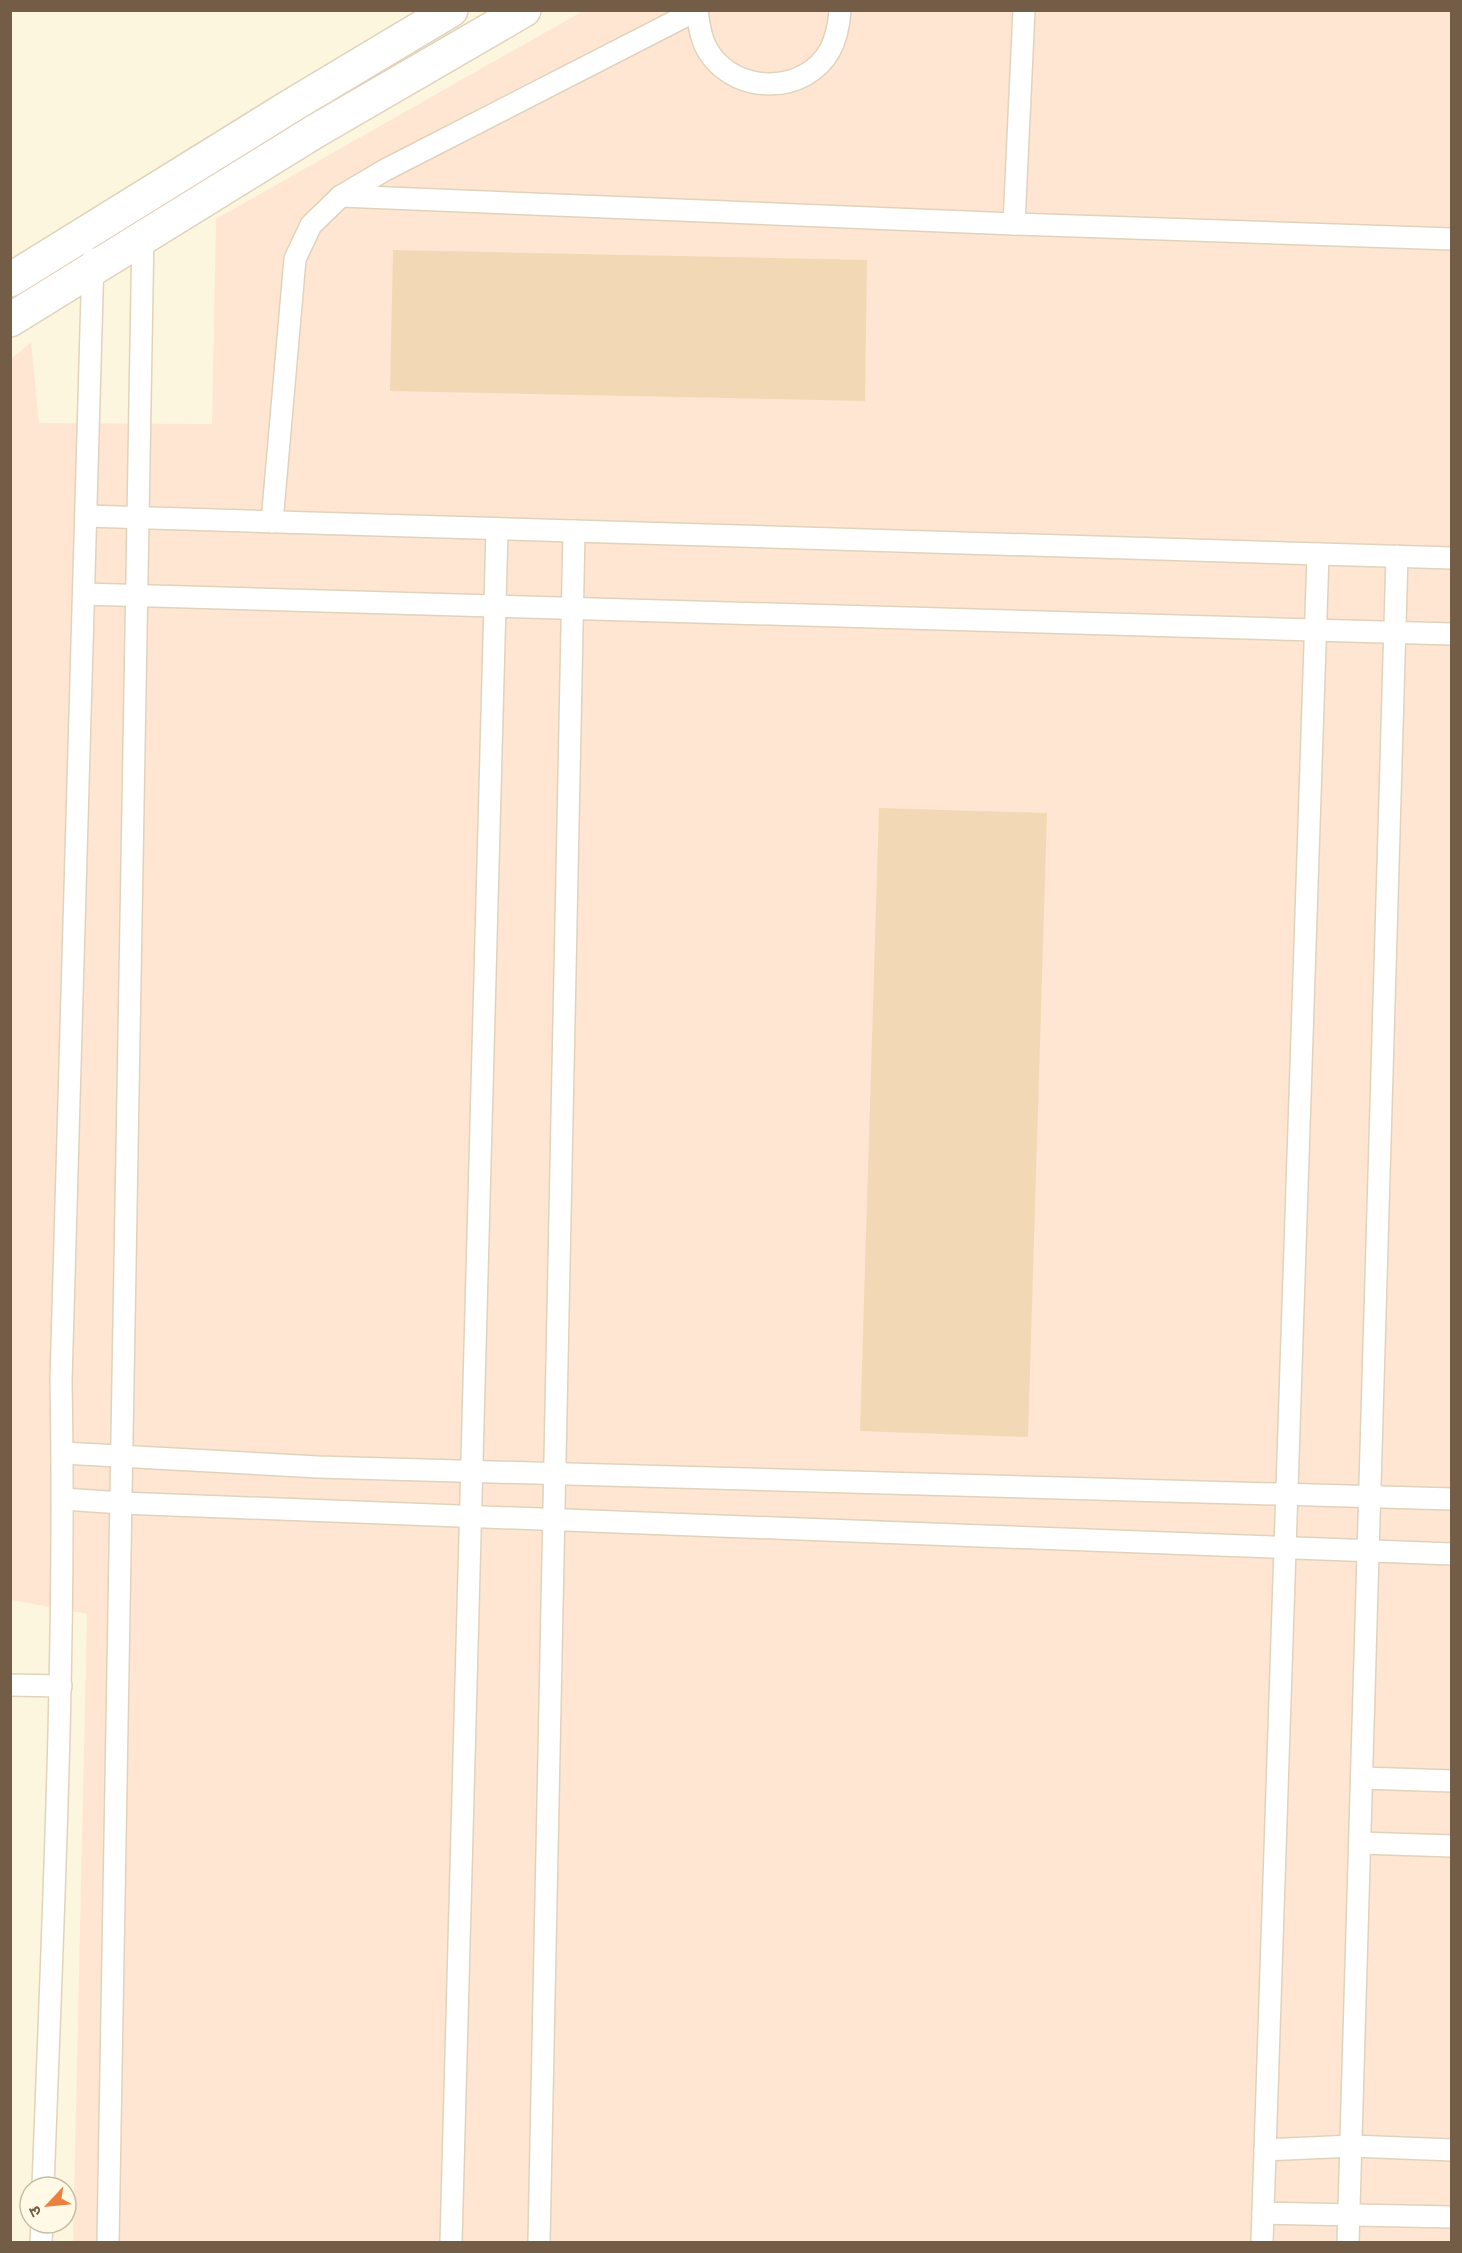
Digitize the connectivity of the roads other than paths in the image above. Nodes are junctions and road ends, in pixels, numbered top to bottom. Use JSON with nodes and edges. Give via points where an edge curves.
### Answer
{"nodes":[{"id":1,"x":451,"y":10,"type":"edge"},
{"id":2,"x":524,"y":10,"type":"edge"},
{"id":3,"x":697,"y":10,"type":"edge"},
{"id":4,"x":840,"y":10,"type":"edge"},
{"id":5,"x":1024,"y":10,"type":"edge"},
{"id":6,"x":341,"y":196,"type":"junction"},
{"id":7,"x":144,"y":197,"type":"junction"},
{"id":8,"x":1014,"y":225,"type":"junction"},
{"id":9,"x":94,"y":228,"type":"junction"},
{"id":10,"x":143,"y":238,"type":"junction"},
{"id":11,"x":1452,"y":238,"type":"edge"},
{"id":12,"x":92,"y":269,"type":"junction"},
{"id":13,"x":10,"y":280,"type":"edge"},
{"id":14,"x":10,"y":320,"type":"edge"},
{"id":15,"x":86,"y":516,"type":"junction"},
{"id":16,"x":138,"y":518,"type":"junction"},
{"id":17,"x":272,"y":522,"type":"junction"},
{"id":18,"x":497,"y":529,"type":"junction"},
{"id":19,"x":574,"y":531,"type":"junction"},
{"id":20,"x":1318,"y":554,"type":"junction"},
{"id":21,"x":1398,"y":556,"type":"junction"},
{"id":22,"x":1452,"y":558,"type":"edge"},
{"id":23,"x":84,"y":594,"type":"junction"},
{"id":24,"x":137,"y":595,"type":"junction"},
{"id":25,"x":496,"y":606,"type":"junction"},
{"id":26,"x":573,"y":608,"type":"junction"},
{"id":27,"x":1315,"y":630,"type":"junction"},
{"id":28,"x":1395,"y":632,"type":"junction"},
{"id":29,"x":1452,"y":634,"type":"edge"},
{"id":30,"x":63,"y":1453,"type":"junction"},
{"id":31,"x":123,"y":1456,"type":"junction"},
{"id":32,"x":472,"y":1471,"type":"junction"},
{"id":33,"x":555,"y":1473,"type":"junction"},
{"id":34,"x":1287,"y":1495,"type":"junction"},
{"id":35,"x":1370,"y":1497,"type":"junction"},
{"id":36,"x":64,"y":1499,"type":"junction"},
{"id":37,"x":1452,"y":1499,"type":"edge"},
{"id":38,"x":121,"y":1503,"type":"junction"},
{"id":39,"x":471,"y":1517,"type":"junction"},
{"id":40,"x":554,"y":1520,"type":"junction"},
{"id":41,"x":1285,"y":1547,"type":"junction"},
{"id":42,"x":1369,"y":1551,"type":"junction"},
{"id":43,"x":1452,"y":1554,"type":"edge"},
{"id":44,"x":10,"y":1685,"type":"edge"},
{"id":45,"x":61,"y":1686,"type":"junction"},
{"id":46,"x":1362,"y":1778,"type":"junction"},
{"id":47,"x":1452,"y":1781,"type":"edge"},
{"id":48,"x":1360,"y":1843,"type":"junction"},
{"id":49,"x":1452,"y":1846,"type":"edge"},
{"id":50,"x":1352,"y":2146,"type":"junction"},
{"id":51,"x":1265,"y":2150,"type":"junction"},
{"id":52,"x":1452,"y":2150,"type":"edge"},
{"id":53,"x":43,"y":2175,"type":"edge"},
{"id":54,"x":1263,"y":2213,"type":"junction"},
{"id":55,"x":1349,"y":2214,"type":"junction"},
{"id":56,"x":1452,"y":2217,"type":"edge"},
{"id":57,"x":108,"y":2242,"type":"edge"},
{"id":58,"x":451,"y":2242,"type":"edge"},
{"id":59,"x":538,"y":2242,"type":"edge"},
{"id":60,"x":1262,"y":2242,"type":"edge"},
{"id":61,"x":1348,"y":2242,"type":"edge"}],
"edges":[{"from":1,"to":7,"type":"street"},
{"from":2,"to":10,"type":"street","via":[[314,132]]},
{"from":3,"to":4,"type":"lane","via":[[700,33],[710,54],[727,71],[748,81],[771,85],[794,80],[814,69],[830,51],[839,30]]},
{"from":3,"to":6,"type":"lane"},
{"from":5,"to":8,"type":"lane"},
{"from":6,"to":8,"type":"lane"},
{"from":6,"to":17,"type":"lane","via":[[311,225],[295,259]]},
{"from":7,"to":9,"type":"street"},
{"from":7,"to":10,"type":"lane"},
{"from":8,"to":11,"type":"lane"},
{"from":9,"to":12,"type":"lane"},
{"from":9,"to":13,"type":"street"},
{"from":10,"to":12,"type":"street"},
{"from":10,"to":16,"type":"lane"},
{"from":12,"to":14,"type":"street"},
{"from":12,"to":15,"type":"lane"},
{"from":15,"to":16,"type":"lane"},
{"from":15,"to":23,"type":"lane"},
{"from":16,"to":17,"type":"lane"},
{"from":16,"to":24,"type":"lane"},
{"from":17,"to":18,"type":"lane"},
{"from":18,"to":19,"type":"lane"},
{"from":18,"to":25,"type":"lane"},
{"from":19,"to":20,"type":"lane"},
{"from":19,"to":26,"type":"lane"},
{"from":20,"to":21,"type":"lane"},
{"from":20,"to":27,"type":"lane"},
{"from":21,"to":22,"type":"lane"},
{"from":21,"to":28,"type":"lane"},
{"from":23,"to":24,"type":"lane"},
{"from":23,"to":30,"type":"lane","via":[[61,1381]]},
{"from":24,"to":25,"type":"lane"},
{"from":24,"to":31,"type":"lane"},
{"from":25,"to":26,"type":"lane"},
{"from":25,"to":32,"type":"lane"},
{"from":26,"to":27,"type":"lane"},
{"from":26,"to":33,"type":"lane"},
{"from":27,"to":28,"type":"lane"},
{"from":27,"to":34,"type":"lane"},
{"from":28,"to":29,"type":"lane"},
{"from":28,"to":35,"type":"lane"},
{"from":30,"to":31,"type":"lane"},
{"from":30,"to":36,"type":"lane"},
{"from":31,"to":32,"type":"lane"},
{"from":31,"to":38,"type":"lane"},
{"from":32,"to":33,"type":"lane"},
{"from":32,"to":39,"type":"lane"},
{"from":33,"to":34,"type":"lane"},
{"from":33,"to":40,"type":"lane"},
{"from":34,"to":35,"type":"lane"},
{"from":34,"to":41,"type":"lane"},
{"from":35,"to":37,"type":"lane"},
{"from":35,"to":42,"type":"lane"},
{"from":36,"to":38,"type":"lane"},
{"from":36,"to":45,"type":"lane"},
{"from":38,"to":39,"type":"lane"},
{"from":38,"to":57,"type":"lane"},
{"from":39,"to":40,"type":"lane"},
{"from":39,"to":58,"type":"lane"},
{"from":40,"to":41,"type":"lane"},
{"from":40,"to":59,"type":"lane"},
{"from":41,"to":42,"type":"lane"},
{"from":41,"to":51,"type":"lane"},
{"from":42,"to":43,"type":"lane"},
{"from":42,"to":46,"type":"lane"},
{"from":44,"to":45,"type":"lane"},
{"from":45,"to":53,"type":"lane"},
{"from":46,"to":47,"type":"lane"},
{"from":46,"to":48,"type":"lane"},
{"from":48,"to":49,"type":"lane"},
{"from":48,"to":50,"type":"lane"},
{"from":50,"to":51,"type":"lane"},
{"from":50,"to":52,"type":"lane"},
{"from":50,"to":55,"type":"lane"},
{"from":51,"to":54,"type":"lane"},
{"from":54,"to":55,"type":"lane"},
{"from":54,"to":60,"type":"lane"},
{"from":55,"to":56,"type":"lane"},
{"from":55,"to":61,"type":"lane"}]}
